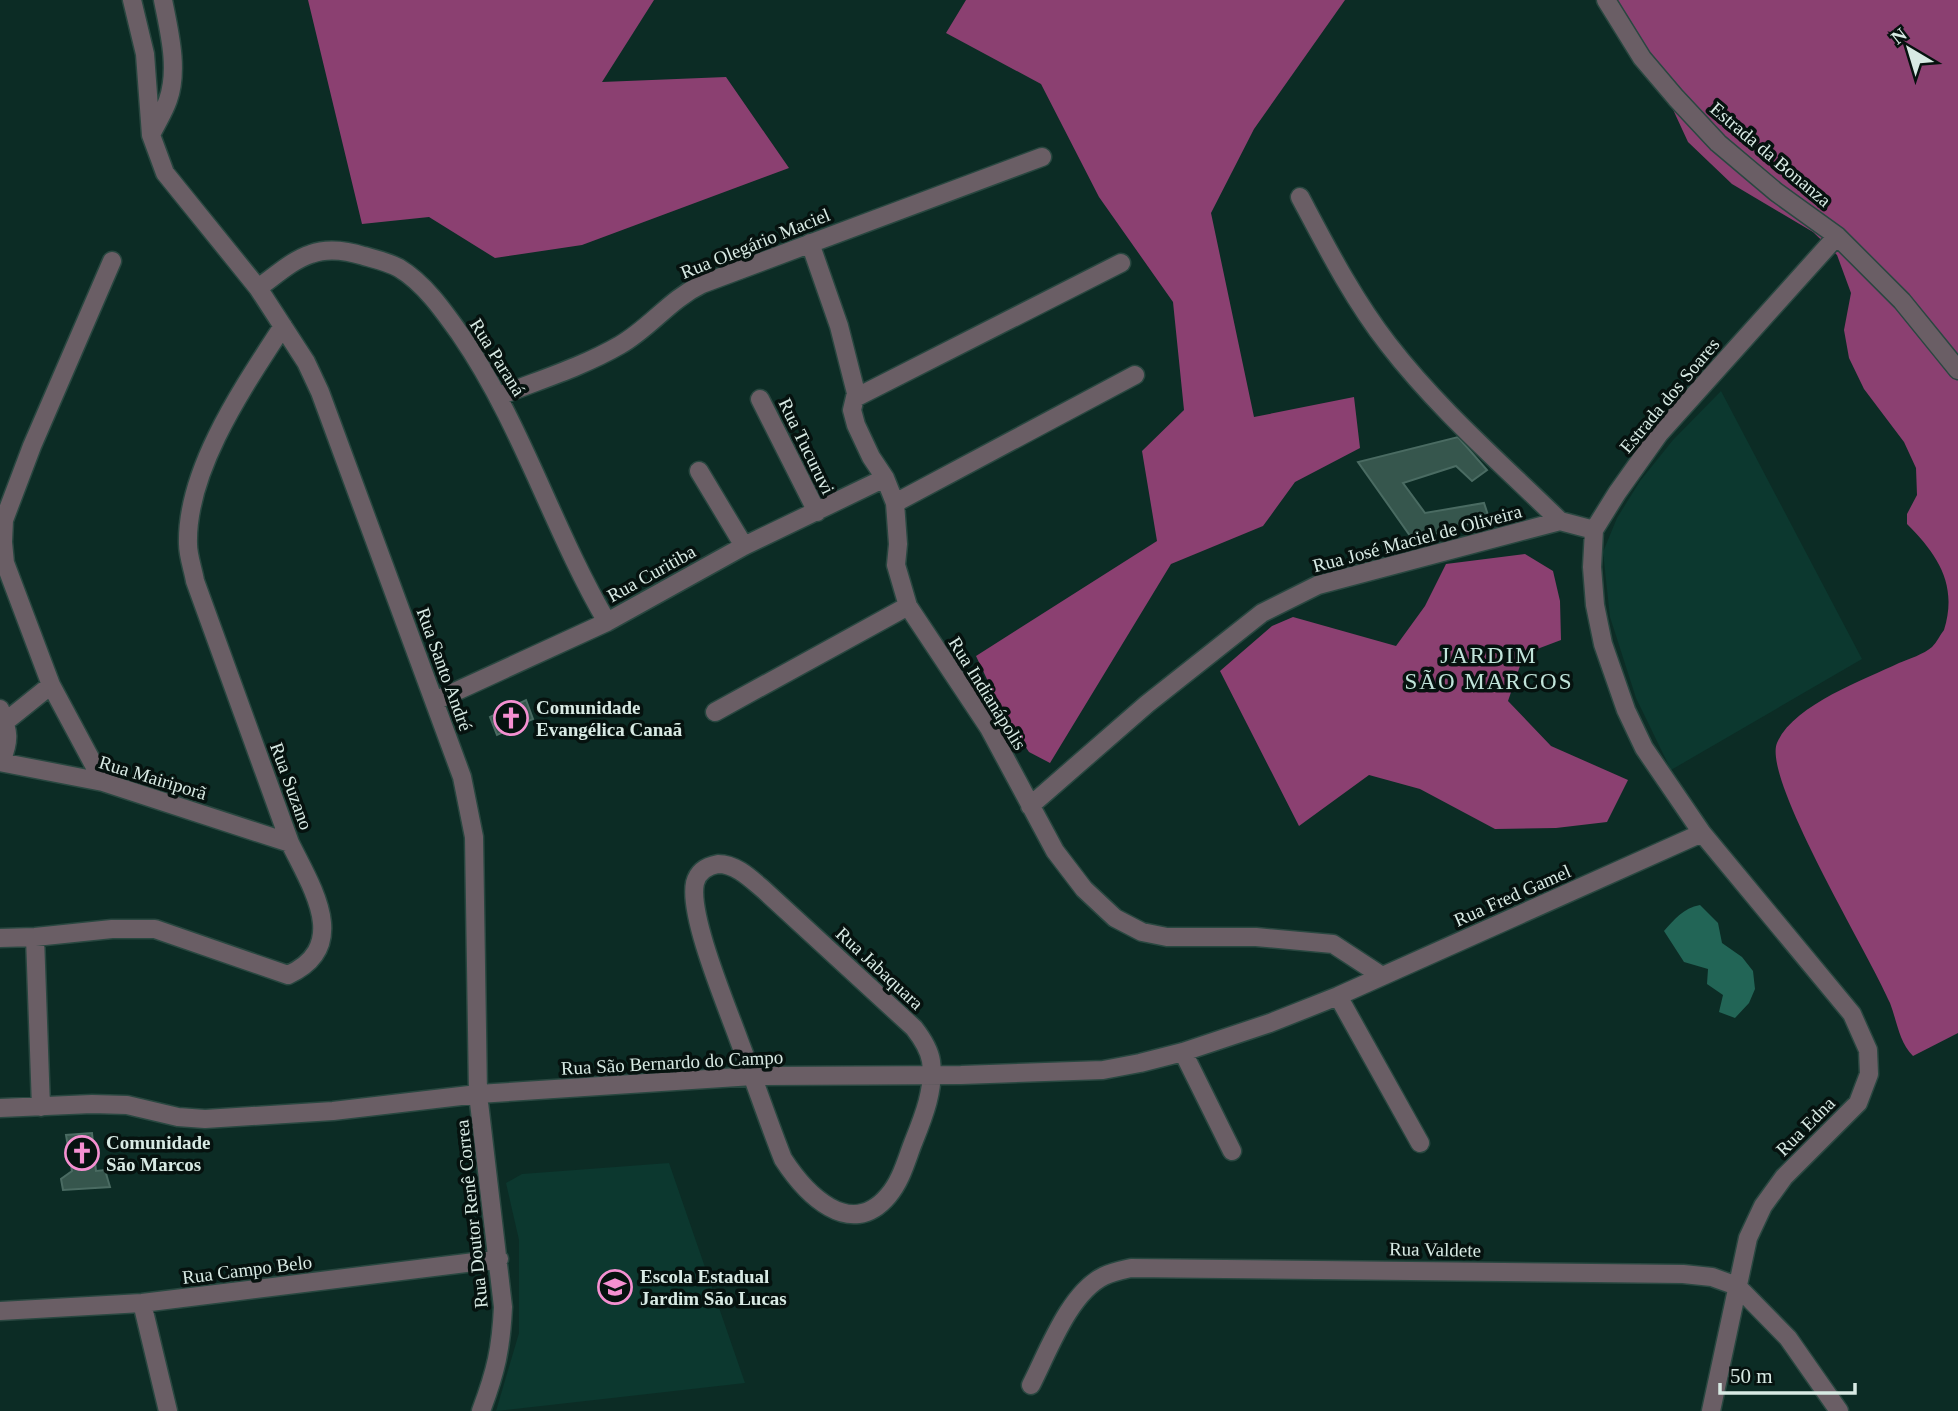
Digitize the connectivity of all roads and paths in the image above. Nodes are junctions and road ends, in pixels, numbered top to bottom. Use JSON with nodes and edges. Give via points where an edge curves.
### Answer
{"nodes":[{"id":1,"x":132,"y":0,"type":"edge"},
{"id":2,"x":163,"y":0,"type":"edge"},
{"id":3,"x":1606,"y":0,"type":"edge"},
{"id":4,"x":151,"y":135,"type":"junction"},
{"id":5,"x":1042,"y":157,"type":"dead end"},
{"id":6,"x":1300,"y":197,"type":"dead end"},
{"id":7,"x":1837,"y":236,"type":"junction"},
{"id":8,"x":810,"y":243,"type":"junction"},
{"id":9,"x":112,"y":261,"type":"dead end"},
{"id":10,"x":1121,"y":263,"type":"dead end"},
{"id":11,"x":258,"y":288,"type":"junction"},
{"id":12,"x":283,"y":326,"type":"junction"},
{"id":13,"x":1958,"y":370,"type":"edge"},
{"id":14,"x":1135,"y":375,"type":"dead end"},
{"id":15,"x":499,"y":396,"type":"junction"},
{"id":16,"x":855,"y":398,"type":"junction"},
{"id":17,"x":760,"y":399,"type":"dead end"},
{"id":18,"x":699,"y":471,"type":"dead end"},
{"id":19,"x":886,"y":478,"type":"junction"},
{"id":20,"x":895,"y":503,"type":"junction"},
{"id":21,"x":817,"y":512,"type":"junction"},
{"id":22,"x":1560,"y":521,"type":"junction"},
{"id":23,"x":1594,"y":530,"type":"junction"},
{"id":24,"x":744,"y":546,"type":"junction"},
{"id":25,"x":908,"y":606,"type":"junction"},
{"id":26,"x":607,"y":622,"type":"junction"},
{"id":27,"x":51,"y":685,"type":"junction"},
{"id":28,"x":435,"y":701,"type":"junction"},
{"id":29,"x":715,"y":712,"type":"dead end"},
{"id":30,"x":3,"y":716,"type":"edge"},
{"id":31,"x":0,"y":762,"type":"edge"},
{"id":32,"x":103,"y":782,"type":"junction"},
{"id":33,"x":1030,"y":806,"type":"junction"},
{"id":34,"x":1702,"y":833,"type":"junction"},
{"id":35,"x":290,"y":844,"type":"junction"},
{"id":36,"x":35,"y":937,"type":"junction"},
{"id":37,"x":0,"y":938,"type":"edge"},
{"id":38,"x":1382,"y":976,"type":"junction"},
{"id":39,"x":1338,"y":996,"type":"junction"},
{"id":40,"x":1183,"y":1052,"type":"junction"},
{"id":41,"x":932,"y":1075,"type":"junction"},
{"id":42,"x":753,"y":1076,"type":"junction"},
{"id":43,"x":478,"y":1094,"type":"junction"},
{"id":44,"x":41,"y":1107,"type":"junction"},
{"id":45,"x":0,"y":1108,"type":"edge"},
{"id":46,"x":1420,"y":1143,"type":"dead end"},
{"id":47,"x":1232,"y":1151,"type":"dead end"},
{"id":48,"x":499,"y":1259,"type":"junction"},
{"id":49,"x":1737,"y":1286,"type":"junction"},
{"id":50,"x":142,"y":1303,"type":"junction"},
{"id":51,"x":0,"y":1311,"type":"edge"},
{"id":52,"x":1031,"y":1385,"type":"dead end"},
{"id":53,"x":168,"y":1411,"type":"edge"},
{"id":54,"x":481,"y":1411,"type":"edge"},
{"id":55,"x":1711,"y":1411,"type":"edge"},
{"id":56,"x":1839,"y":1411,"type":"edge"}],
"edges":[{"from":1,"to":4,"type":"street","name":"Rua Santo André","via":[[145,54]]},
{"from":2,"to":4,"type":"street","via":[[172,76],[167,102]]},
{"from":3,"to":7,"type":"street","name":"Estrada da Bonanza","via":[[1642,58],[1718,143]]},
{"from":4,"to":11,"type":"street","name":"Rua Santo André","via":[[173,186]]},
{"from":5,"to":8,"type":"street","name":"Rua Olegário Maciel"},
{"from":6,"to":22,"type":"street","via":[[1350,291],[1388,345]]},
{"from":7,"to":13,"type":"street","name":"Estrada da Bonanza","via":[[1902,301]]},
{"from":7,"to":23,"type":"street","name":"Estrada dos Soares","via":[[1659,434]]},
{"from":8,"to":15,"type":"street","name":"Rua Olegário Maciel","via":[[702,284],[682,294],[621,345]]},
{"from":8,"to":16,"type":"street","name":"Rua Indianápolis","via":[[839,326]]},
{"from":9,"to":27,"type":"street","via":[[4,520],[5,563]]},
{"from":10,"to":16,"type":"street"},
{"from":11,"to":12,"type":"street","name":"Rua Santo André"},
{"from":11,"to":15,"type":"street","name":"Rua Paraná","via":[[301,258],[324,251],[351,252],[399,268],[443,310]]},
{"from":12,"to":28,"type":"street","name":"Rua Santo André","via":[[320,392]]},
{"from":12,"to":35,"type":"street","name":"Rua Suzano","via":[[248,381],[199,480],[188,546],[195,581]]},
{"from":14,"to":20,"type":"street"},
{"from":15,"to":26,"type":"street","name":"Rua Paraná","via":[[583,581]]},
{"from":16,"to":19,"type":"street","name":"Rua Indianápolis","via":[[856,425]]},
{"from":17,"to":21,"type":"street","name":"Rua Tucuruvi"},
{"from":18,"to":24,"type":"street"},
{"from":19,"to":20,"type":"street","name":"Rua Indianápolis"},
{"from":19,"to":21,"type":"street","name":"Rua Curitiba"},
{"from":20,"to":25,"type":"street","name":"Rua Indianápolis","via":[[896,565]]},
{"from":21,"to":24,"type":"street","name":"Rua Curitiba"},
{"from":22,"to":23,"type":"street","name":"Rua José Maciel de Oliveira"},
{"from":22,"to":33,"type":"street","name":"Rua José Maciel de Oliveira","via":[[1318,585],[1262,613],[1147,704]]},
{"from":23,"to":34,"type":"street","name":"Estrada dos Soares","via":[[1595,605],[1626,710],[1644,748]]},
{"from":24,"to":26,"type":"street","name":"Rua Curitiba"},
{"from":25,"to":29,"type":"street"},
{"from":25,"to":33,"type":"street","name":"Rua Indianápolis","via":[[989,728]]},
{"from":26,"to":28,"type":"street","name":"Rua Curitiba"},
{"from":27,"to":30,"type":"street"},
{"from":27,"to":32,"type":"street"},
{"from":28,"to":43,"type":"street","name":"Rua Santo André","via":[[462,777],[474,837]]},
{"from":30,"to":31,"type":"street","via":[[8,744]]},
{"from":31,"to":32,"type":"street","name":"Rua Mairiporã"},
{"from":32,"to":35,"type":"street","name":"Rua Mairiporã"},
{"from":33,"to":38,"type":"street","name":"Rua Indianápolis","via":[[1083,889],[1115,918],[1142,932],[1167,937],[1333,943]]},
{"from":34,"to":38,"type":"street","name":"Rua Fred Gamel"},
{"from":34,"to":49,"type":"street","name":"Rua Edna","via":[[1852,1014],[1868,1049],[1869,1074],[1858,1103],[1784,1177],[1763,1206],[1748,1238]]},
{"from":35,"to":36,"type":"street","name":"Rua Suzano","via":[[324,925],[320,949],[304,968],[288,975],[155,929]]},
{"from":36,"to":37,"type":"street","name":"Rua Suzano"},
{"from":36,"to":44,"type":"street"},
{"from":38,"to":39,"type":"street","name":"Rua Fred Gamel"},
{"from":39,"to":40,"type":"street","name":"Rua São Bernardo do Campo"},
{"from":39,"to":46,"type":"street"},
{"from":40,"to":41,"type":"street","name":"Rua São Bernardo do Campo","via":[[1103,1070]]},
{"from":40,"to":47,"type":"street"},
{"from":41,"to":42,"type":"street","name":"Rua São Bernardo do Campo"},
{"from":41,"to":42,"type":"street","name":"Rua Jabaquara","via":[[925,1114],[899,1180],[876,1208],[861,1213],[839,1213],[813,1198],[796,1180],[783,1159]]},
{"from":41,"to":42,"type":"street","name":"Rua Jabaquara","via":[[931,1057],[914,1028],[754,881],[727,864],[718,864],[702,870],[694,894],[707,952]]},
{"from":42,"to":43,"type":"street","name":"Rua São Bernardo do Campo"},
{"from":43,"to":44,"type":"street","name":"Rua São Bernardo do Campo","via":[[333,1111],[205,1119],[127,1105]]},
{"from":43,"to":48,"type":"street","name":"Rua Doutor Renê Correa"},
{"from":44,"to":45,"type":"street","name":"Rua São Bernardo do Campo"},
{"from":48,"to":50,"type":"street","name":"Rua Campo Belo"},
{"from":48,"to":54,"type":"street","name":"Rua Doutor Renê Correa","via":[[502,1341]]},
{"from":49,"to":52,"type":"street","name":"Rua Valdete","via":[[1683,1274],[1130,1268],[1088,1286],[1070,1309]]},
{"from":49,"to":55,"type":"street","name":"Rua Edna"},
{"from":49,"to":56,"type":"street","name":"Rua Valdete","via":[[1788,1338]]},
{"from":50,"to":51,"type":"street","name":"Rua Campo Belo"},
{"from":50,"to":53,"type":"street"}]}
